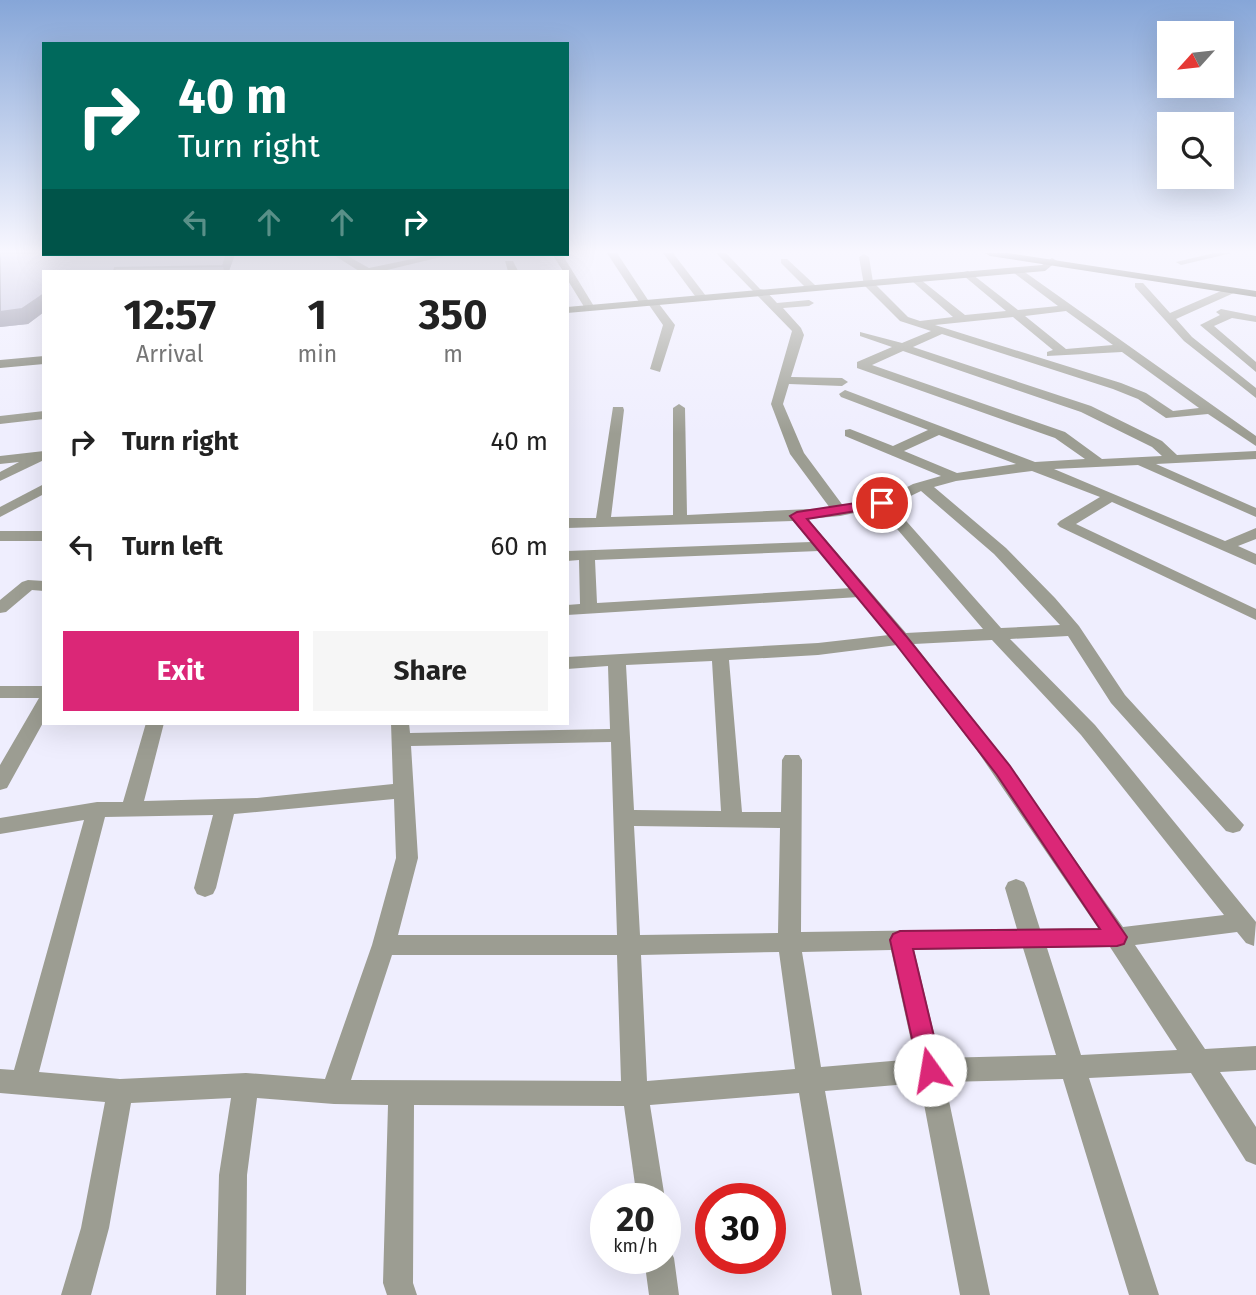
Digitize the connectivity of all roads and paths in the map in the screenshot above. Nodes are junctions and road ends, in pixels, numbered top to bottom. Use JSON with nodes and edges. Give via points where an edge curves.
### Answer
{"nodes":[{"id":1,"x":659,"y":313,"type":"edge"},
{"id":2,"x":781,"y":313,"type":"edge"},
{"id":3,"x":897,"y":313,"type":"edge"},
{"id":4,"x":956,"y":313,"type":"edge"},
{"id":5,"x":1022,"y":313,"type":"edge"},
{"id":6,"x":1074,"y":313,"type":"edge"},
{"id":7,"x":1164,"y":313,"type":"edge"},
{"id":8,"x":1179,"y":313,"type":"edge"},
{"id":9,"x":1228,"y":313,"type":"edge"},
{"id":10,"x":1016,"y":314,"type":"junction"},
{"id":11,"x":1231,"y":314,"type":"junction"},
{"id":12,"x":1168,"y":318,"type":"junction"},
{"id":13,"x":962,"y":319,"type":"junction"},
{"id":14,"x":1256,"y":319,"type":"edge"},
{"id":15,"x":918,"y":324,"type":"junction"},
{"id":16,"x":940,"y":331,"type":"junction"},
{"id":17,"x":864,"y":334,"type":"dead end"},
{"id":18,"x":902,"y":348,"type":"junction"},
{"id":19,"x":1122,"y":348,"type":"junction"},
{"id":20,"x":1063,"y":353,"type":"junction"},
{"id":21,"x":1024,"y":357,"type":"junction"},
{"id":22,"x":42,"y":360,"type":"edge"},
{"id":23,"x":0,"y":364,"type":"edge"},
{"id":24,"x":1256,"y":368,"type":"edge"},
{"id":25,"x":656,"y":369,"type":"dead end"},
{"id":26,"x":783,"y":380,"type":"junction"},
{"id":27,"x":1256,"y":394,"type":"edge"},
{"id":28,"x":679,"y":408,"type":"dead end"},
{"id":29,"x":618,"y":410,"type":"dead end"},
{"id":30,"x":1210,"y":410,"type":"junction"},
{"id":31,"x":42,"y":415,"type":"edge"},
{"id":32,"x":0,"y":420,"type":"edge"},
{"id":33,"x":939,"y":429,"type":"junction"},
{"id":34,"x":850,"y":433,"type":"dead end"},
{"id":35,"x":894,"y":451,"type":"junction"},
{"id":36,"x":1254,"y":453,"type":"edge"},
{"id":37,"x":42,"y":455,"type":"edge"},
{"id":38,"x":42,"y":456,"type":"edge"},
{"id":39,"x":1174,"y":459,"type":"junction"},
{"id":40,"x":0,"y":460,"type":"edge"},
{"id":41,"x":1099,"y":463,"type":"junction"},
{"id":42,"x":1142,"y":463,"type":"junction"},
{"id":43,"x":1036,"y":466,"type":"junction"},
{"id":44,"x":0,"y":477,"type":"edge"},
{"id":45,"x":955,"y":477,"type":"junction"},
{"id":46,"x":924,"y":486,"type":"junction"},
{"id":47,"x":42,"y":489,"type":"edge"},
{"id":48,"x":1111,"y":496,"type":"junction"},
{"id":49,"x":882,"y":503,"type":"junction"},
{"id":50,"x":840,"y":512,"type":"junction"},
{"id":51,"x":0,"y":513,"type":"edge"},
{"id":52,"x":1256,"y":513,"type":"edge"},
{"id":53,"x":797,"y":516,"type":"junction"},
{"id":54,"x":680,"y":520,"type":"junction"},
{"id":55,"x":603,"y":522,"type":"junction"},
{"id":56,"x":569,"y":523,"type":"edge"},
{"id":57,"x":1256,"y":533,"type":"edge"},
{"id":58,"x":0,"y":536,"type":"edge"},
{"id":59,"x":42,"y":536,"type":"edge"},
{"id":60,"x":824,"y":546,"type":"junction"},
{"id":61,"x":1224,"y":547,"type":"junction"},
{"id":62,"x":587,"y":555,"type":"junction"},
{"id":63,"x":569,"y":556,"type":"edge"},
{"id":64,"x":1256,"y":560,"type":"edge"},
{"id":65,"x":42,"y":586,"type":"edge"},
{"id":66,"x":861,"y":592,"type":"junction"},
{"id":67,"x":0,"y":608,"type":"edge"},
{"id":68,"x":589,"y":608,"type":"junction"},
{"id":69,"x":569,"y":610,"type":"edge"},
{"id":70,"x":1256,"y":615,"type":"edge"},
{"id":71,"x":1073,"y":630,"type":"junction"},
{"id":72,"x":998,"y":636,"type":"junction"},
{"id":73,"x":900,"y":639,"type":"junction"},
{"id":74,"x":720,"y":654,"type":"junction"},
{"id":75,"x":617,"y":659,"type":"junction"},
{"id":76,"x":569,"y":663,"type":"edge"},
{"id":77,"x":0,"y":692,"type":"edge"},
{"id":78,"x":42,"y":692,"type":"edge"},
{"id":79,"x":42,"y":707,"type":"edge"},
{"id":80,"x":154,"y":725,"type":"edge"},
{"id":81,"x":401,"y":731,"type":"edge"},
{"id":82,"x":620,"y":734,"type":"junction"},
{"id":83,"x":792,"y":760,"type":"dead end"},
{"id":84,"x":0,"y":783,"type":"edge"},
{"id":85,"x":404,"y":790,"type":"junction"},
{"id":86,"x":226,"y":806,"type":"junction"},
{"id":87,"x":132,"y":808,"type":"junction"},
{"id":88,"x":97,"y":810,"type":"junction"},
{"id":89,"x":623,"y":818,"type":"junction"},
{"id":90,"x":732,"y":820,"type":"junction"},
{"id":91,"x":791,"y":820,"type":"junction"},
{"id":92,"x":1233,"y":825,"type":"dead end"},
{"id":93,"x":0,"y":826,"type":"edge"},
{"id":94,"x":205,"y":888,"type":"dead end"},
{"id":95,"x":1017,"y":888,"type":"dead end"},
{"id":96,"x":1117,"y":937,"type":"junction"},
{"id":97,"x":1031,"y":938,"type":"junction"},
{"id":98,"x":900,"y":940,"type":"junction"},
{"id":99,"x":789,"y":943,"type":"junction"},
{"id":100,"x":384,"y":945,"type":"junction"},
{"id":101,"x":628,"y":945,"type":"junction"},
{"id":102,"x":1256,"y":1058,"type":"edge"},
{"id":103,"x":1198,"y":1059,"type":"junction"},
{"id":104,"x":1074,"y":1067,"type":"junction"},
{"id":105,"x":930,"y":1070,"type":"junction"},
{"id":106,"x":810,"y":1080,"type":"junction"},
{"id":107,"x":11,"y":1082,"type":"edge"},
{"id":108,"x":246,"y":1085,"type":"junction"},
{"id":109,"x":120,"y":1091,"type":"junction"},
{"id":110,"x":334,"y":1092,"type":"junction"},
{"id":111,"x":401,"y":1092,"type":"junction"},
{"id":112,"x":635,"y":1094,"type":"junction"},
{"id":113,"x":1256,"y":1151,"type":"edge"},
{"id":114,"x":649,"y":1183,"type":"edge"},
{"id":115,"x":661,"y":1274,"type":"edge"},
{"id":116,"x":76,"y":1295,"type":"edge"},
{"id":117,"x":231,"y":1295,"type":"edge"},
{"id":118,"x":402,"y":1295,"type":"edge"},
{"id":119,"x":664,"y":1295,"type":"edge"},
{"id":120,"x":847,"y":1295,"type":"edge"},
{"id":121,"x":975,"y":1295,"type":"edge"},
{"id":122,"x":1144,"y":1295,"type":"edge"}],
"edges":[{"from":1,"to":25,"type":"street","via":[[669,325]]},
{"from":2,"to":26,"type":"street","via":[[798,335]]},
{"from":3,"to":15,"type":"street"},
{"from":4,"to":13,"type":"street"},
{"from":5,"to":10,"type":"street"},
{"from":6,"to":19,"type":"street"},
{"from":7,"to":12,"type":"street"},
{"from":8,"to":12,"type":"street"},
{"from":9,"to":11,"type":"street"},
{"from":10,"to":13,"type":"street"},
{"from":10,"to":20,"type":"street"},
{"from":11,"to":14,"type":"street"},
{"from":11,"to":24,"type":"street","via":[[1206,325]]},
{"from":12,"to":27,"type":"street","via":[[1188,340]]},
{"from":13,"to":15,"type":"street"},
{"from":15,"to":16,"type":"street"},
{"from":16,"to":18,"type":"street"},
{"from":16,"to":21,"type":"street"},
{"from":17,"to":18,"type":"street"},
{"from":18,"to":39,"type":"street","via":[[1029,384],[1157,444]]},
{"from":18,"to":41,"type":"street","via":[[861,365],[1060,435]]},
{"from":19,"to":20,"type":"street"},
{"from":19,"to":30,"type":"street"},
{"from":20,"to":21,"type":"street"},
{"from":21,"to":30,"type":"street","via":[[1053,371],[1142,396],[1171,415]]},
{"from":22,"to":23,"type":"main road"},
{"from":26,"to":33,"type":"street","via":[[843,388]]},
{"from":26,"to":50,"type":"street","via":[[777,404],[797,454]]},
{"from":28,"to":54,"type":"street"},
{"from":29,"to":55,"type":"street"},
{"from":30,"to":36,"type":"street"},
{"from":31,"to":32,"type":"street"},
{"from":33,"to":35,"type":"street"},
{"from":33,"to":43,"type":"street"},
{"from":34,"to":35,"type":"street"},
{"from":35,"to":45,"type":"street"},
{"from":36,"to":39,"type":"street"},
{"from":37,"to":40,"type":"street"},
{"from":38,"to":44,"type":"street"},
{"from":39,"to":42,"type":"street"},
{"from":41,"to":42,"type":"street"},
{"from":41,"to":43,"type":"street"},
{"from":42,"to":52,"type":"street"},
{"from":43,"to":45,"type":"street"},
{"from":43,"to":48,"type":"street"},
{"from":45,"to":46,"type":"street"},
{"from":46,"to":49,"type":"street"},
{"from":46,"to":71,"type":"street","via":[[1000,551]]},
{"from":47,"to":51,"type":"street"},
{"from":48,"to":61,"type":"street"},
{"from":48,"to":70,"type":"street","via":[[1065,524]]},
{"from":49,"to":50,"type":"street"},
{"from":49,"to":72,"type":"street"},
{"from":50,"to":53,"type":"street"},
{"from":53,"to":54,"type":"street"},
{"from":53,"to":60,"type":"street"},
{"from":54,"to":55,"type":"street"},
{"from":55,"to":56,"type":"street"},
{"from":57,"to":61,"type":"street"},
{"from":58,"to":59,"type":"street"},
{"from":60,"to":62,"type":"street"},
{"from":60,"to":66,"type":"street"},
{"from":61,"to":64,"type":"street"},
{"from":62,"to":63,"type":"street"},
{"from":62,"to":68,"type":"street"},
{"from":65,"to":67,"type":"street","via":[[28,585]]},
{"from":66,"to":68,"type":"street"},
{"from":66,"to":73,"type":"street"},
{"from":68,"to":69,"type":"street"},
{"from":71,"to":72,"type":"street"},
{"from":71,"to":92,"type":"street","via":[[1118,699]]},
{"from":72,"to":73,"type":"street"},
{"from":72,"to":96,"type":"street","via":[[1088,730],[1249,929]]},
{"from":73,"to":74,"type":"street"},
{"from":73,"to":96,"type":"street","via":[[1004,771]]},
{"from":74,"to":75,"type":"street"},
{"from":74,"to":90,"type":"street"},
{"from":75,"to":76,"type":"street"},
{"from":75,"to":82,"type":"street"},
{"from":77,"to":78,"type":"street"},
{"from":79,"to":84,"type":"street"},
{"from":80,"to":87,"type":"street"},
{"from":81,"to":82,"type":"street"},
{"from":81,"to":85,"type":"street"},
{"from":82,"to":89,"type":"street"},
{"from":83,"to":91,"type":"street"},
{"from":85,"to":86,"type":"street"},
{"from":85,"to":100,"type":"street","via":[[407,858]]},
{"from":86,"to":87,"type":"street"},
{"from":86,"to":94,"type":"street"},
{"from":87,"to":88,"type":"street"},
{"from":88,"to":93,"type":"street"},
{"from":88,"to":107,"type":"street"},
{"from":89,"to":90,"type":"street"},
{"from":89,"to":101,"type":"street"},
{"from":90,"to":91,"type":"street"},
{"from":91,"to":99,"type":"street"},
{"from":95,"to":97,"type":"street"},
{"from":96,"to":97,"type":"street"},
{"from":96,"to":103,"type":"street"},
{"from":97,"to":98,"type":"street"},
{"from":97,"to":104,"type":"street"},
{"from":98,"to":99,"type":"street"},
{"from":98,"to":105,"type":"street"},
{"from":99,"to":101,"type":"street"},
{"from":99,"to":106,"type":"street"},
{"from":100,"to":101,"type":"street"},
{"from":100,"to":110,"type":"street"},
{"from":101,"to":112,"type":"street"},
{"from":102,"to":103,"type":"street"},
{"from":103,"to":104,"type":"street"},
{"from":103,"to":113,"type":"street"},
{"from":104,"to":105,"type":"street"},
{"from":104,"to":122,"type":"street"},
{"from":105,"to":106,"type":"street"},
{"from":105,"to":121,"type":"street"},
{"from":106,"to":112,"type":"street"},
{"from":106,"to":120,"type":"street"},
{"from":107,"to":109,"type":"street"},
{"from":108,"to":109,"type":"street"},
{"from":108,"to":110,"type":"street"},
{"from":108,"to":117,"type":"street","via":[[233,1175]]},
{"from":109,"to":116,"type":"street"},
{"from":110,"to":111,"type":"street"},
{"from":111,"to":112,"type":"street"},
{"from":111,"to":118,"type":"street","via":[[398,1283]]},
{"from":112,"to":114,"type":"street"},
{"from":115,"to":119,"type":"street"}]}
